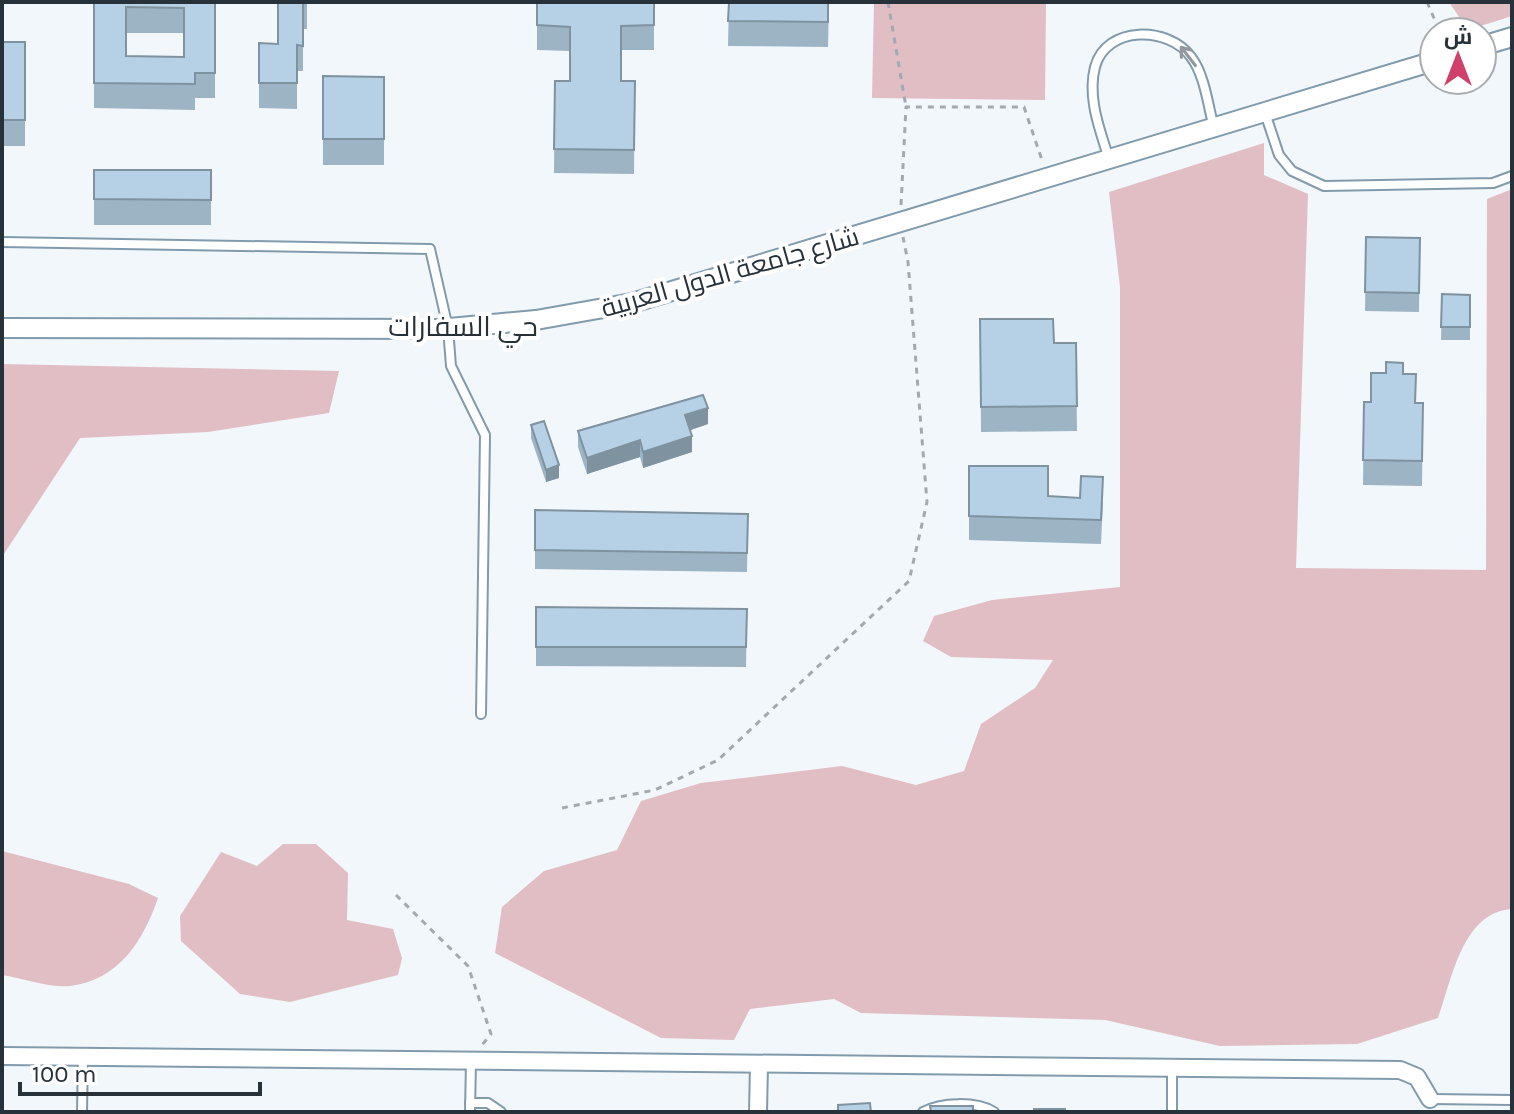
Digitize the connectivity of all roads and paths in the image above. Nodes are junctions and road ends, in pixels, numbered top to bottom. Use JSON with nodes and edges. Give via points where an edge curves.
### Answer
{"nodes":[{"id":1,"x":888,"y":2,"type":"edge"},
{"id":2,"x":1418,"y":66,"type":"edge"},
{"id":3,"x":906,"y":107,"type":"junction"},
{"id":4,"x":1265,"y":113,"type":"junction"},
{"id":5,"x":1215,"y":129,"type":"junction"},
{"id":6,"x":1109,"y":160,"type":"junction"},
{"id":7,"x":1512,"y":176,"type":"edge"},
{"id":8,"x":1048,"y":178,"type":"junction"},
{"id":9,"x":900,"y":223,"type":"junction"},
{"id":10,"x":2,"y":242,"type":"edge"},
{"id":11,"x":2,"y":328,"type":"edge"},
{"id":12,"x":448,"y":328,"type":"junction"},
{"id":13,"x":481,"y":714,"type":"dead end"},
{"id":14,"x":562,"y":808,"type":"dead end"},
{"id":15,"x":396,"y":895,"type":"dead end"},
{"id":16,"x":2,"y":1056,"type":"edge"},
{"id":17,"x":83,"y":1057,"type":"junction"},
{"id":18,"x":471,"y":1061,"type":"junction"},
{"id":19,"x":759,"y":1065,"type":"junction"},
{"id":20,"x":1172,"y":1070,"type":"junction"},
{"id":21,"x":1475,"y":1100,"type":"junction"},
{"id":22,"x":1512,"y":1100,"type":"edge"},
{"id":23,"x":470,"y":1107,"type":"edge"},
{"id":24,"x":1429,"y":1108,"type":"edge"},
{"id":25,"x":82,"y":1112,"type":"edge"},
{"id":26,"x":501,"y":1112,"type":"edge"},
{"id":27,"x":758,"y":1112,"type":"edge"},
{"id":28,"x":923,"y":1112,"type":"edge"},
{"id":29,"x":994,"y":1112,"type":"edge"},
{"id":30,"x":1172,"y":1112,"type":"edge"},
{"id":31,"x":1475,"y":1112,"type":"edge"}],
"edges":[{"from":1,"to":3,"type":"path"},
{"from":2,"to":4,"type":"street","name":"شارع جامعة الدول العربية"},
{"from":3,"to":8,"type":"path","via":[[1024,107]]},
{"from":3,"to":9,"type":"path"},
{"from":4,"to":5,"type":"street","name":"شارع جامعة الدول العربية"},
{"from":4,"to":7,"type":"lane","via":[[1279,155],[1292,171],[1324,186],[1493,183]]},
{"from":5,"to":6,"type":"street","name":"شارع جامعة الدول العربية"},
{"from":5,"to":6,"type":"lane","one_way":true,"via":[[1198,70],[1180,46],[1152,34],[1122,38],[1096,64],[1093,85]]},
{"from":6,"to":8,"type":"street","name":"شارع جامعة الدول العربية"},
{"from":8,"to":9,"type":"street","name":"شارع جامعة الدول العربية"},
{"from":9,"to":12,"type":"street","name":"شارع جامعة الدول العربية","via":[[632,303]]},
{"from":9,"to":14,"type":"path","via":[[908,262],[927,502],[909,581],[718,760],[655,790]]},
{"from":10,"to":12,"type":"lane","via":[[430,249]]},
{"from":11,"to":12,"type":"street","name":"شارع جامعة الدول العربية"},
{"from":12,"to":13,"type":"lane","via":[[451,366],[485,435]]},
{"from":15,"to":18,"type":"path","via":[[468,966],[491,1034]]},
{"from":16,"to":17,"type":"street"},
{"from":17,"to":18,"type":"street"},
{"from":17,"to":25,"type":"lane"},
{"from":18,"to":19,"type":"street"},
{"from":18,"to":23,"type":"lane"},
{"from":19,"to":20,"type":"street"},
{"from":19,"to":27,"type":"street"},
{"from":20,"to":24,"type":"street","via":[[1400,1070],[1417,1077]]},
{"from":20,"to":30,"type":"lane"},
{"from":21,"to":22,"type":"lane"},
{"from":21,"to":24,"type":"lane"},
{"from":21,"to":31,"type":"lane"},
{"from":23,"to":26,"type":"lane","via":[[488,1103]]},
{"from":28,"to":29,"type":"lane","via":[[935,1105],[959,1105]]}]}
